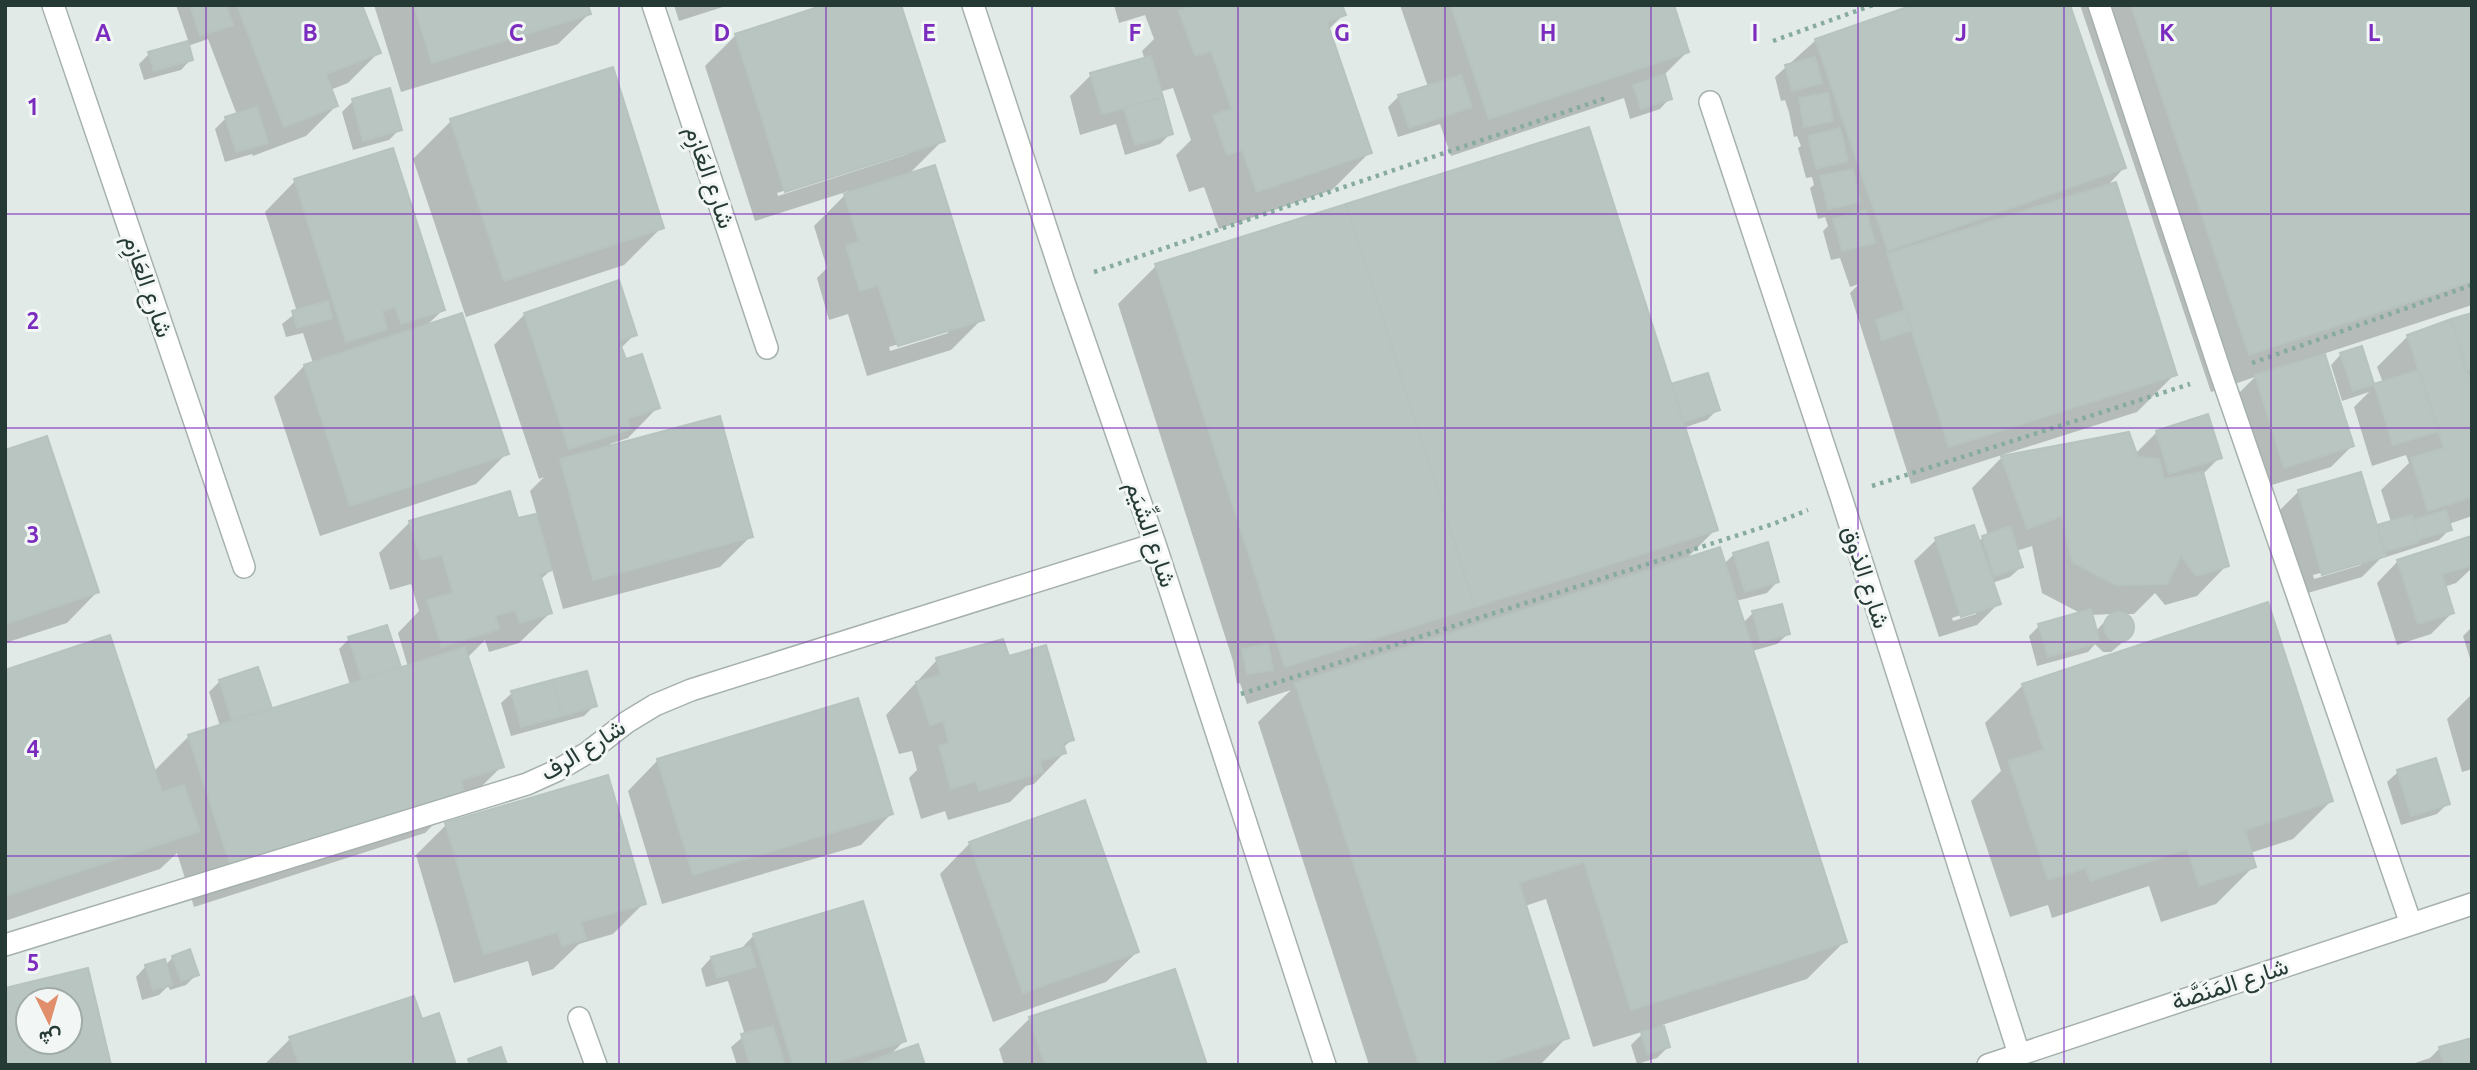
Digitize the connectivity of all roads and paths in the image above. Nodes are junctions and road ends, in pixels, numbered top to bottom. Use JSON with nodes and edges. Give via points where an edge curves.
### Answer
{"nodes":[{"id":1,"x":53,"y":5,"type":"edge"},
{"id":2,"x":653,"y":5,"type":"edge"},
{"id":3,"x":973,"y":5,"type":"edge"},
{"id":4,"x":1873,"y":5,"type":"edge"},
{"id":5,"x":2099,"y":5,"type":"edge"},
{"id":6,"x":1773,"y":41,"type":"dead end"},
{"id":7,"x":1609,"y":97,"type":"dead end"},
{"id":8,"x":1710,"y":102,"type":"dead end"},
{"id":9,"x":1064,"y":282,"type":"junction"},
{"id":10,"x":768,"y":348,"type":"dead end"},
{"id":11,"x":1155,"y":544,"type":"junction"},
{"id":12,"x":244,"y":567,"type":"dead end"},
{"id":13,"x":2472,"y":904,"type":"edge"},
{"id":14,"x":2412,"y":923,"type":"junction"},
{"id":15,"x":5,"y":944,"type":"edge"},
{"id":16,"x":579,"y":1018,"type":"dead end"},
{"id":17,"x":2019,"y":1054,"type":"junction"},
{"id":18,"x":596,"y":1065,"type":"edge"},
{"id":19,"x":1325,"y":1065,"type":"edge"},
{"id":20,"x":1988,"y":1065,"type":"edge"}],
"edges":[{"from":1,"to":12,"type":"street","name":"شارع العَازِم"},
{"from":2,"to":10,"type":"street","name":"شارع العَازِم"},
{"from":3,"to":9,"type":"street","name":"شارع الشِّيَم"},
{"from":4,"to":6,"type":"path"},
{"from":5,"to":14,"type":"street","via":[[2221,374]]},
{"from":7,"to":9,"type":"path"},
{"from":8,"to":17,"type":"street","name":"شارع الذوق"},
{"from":9,"to":11,"type":"street","name":"شارع الشِّيَم"},
{"from":11,"to":15,"type":"street","name":"شارع الرف","via":[[691,690],[655,705],[558,770],[527,784]]},
{"from":11,"to":19,"type":"street","name":"شارع الشِّيَم"},
{"from":13,"to":14,"type":"street","name":"شارع المَنَصَّة"},
{"from":14,"to":17,"type":"street","name":"شارع المَنَصَّة"},
{"from":16,"to":18,"type":"street"},
{"from":17,"to":20,"type":"street","name":"شارع المَنَصَّة"}]}
